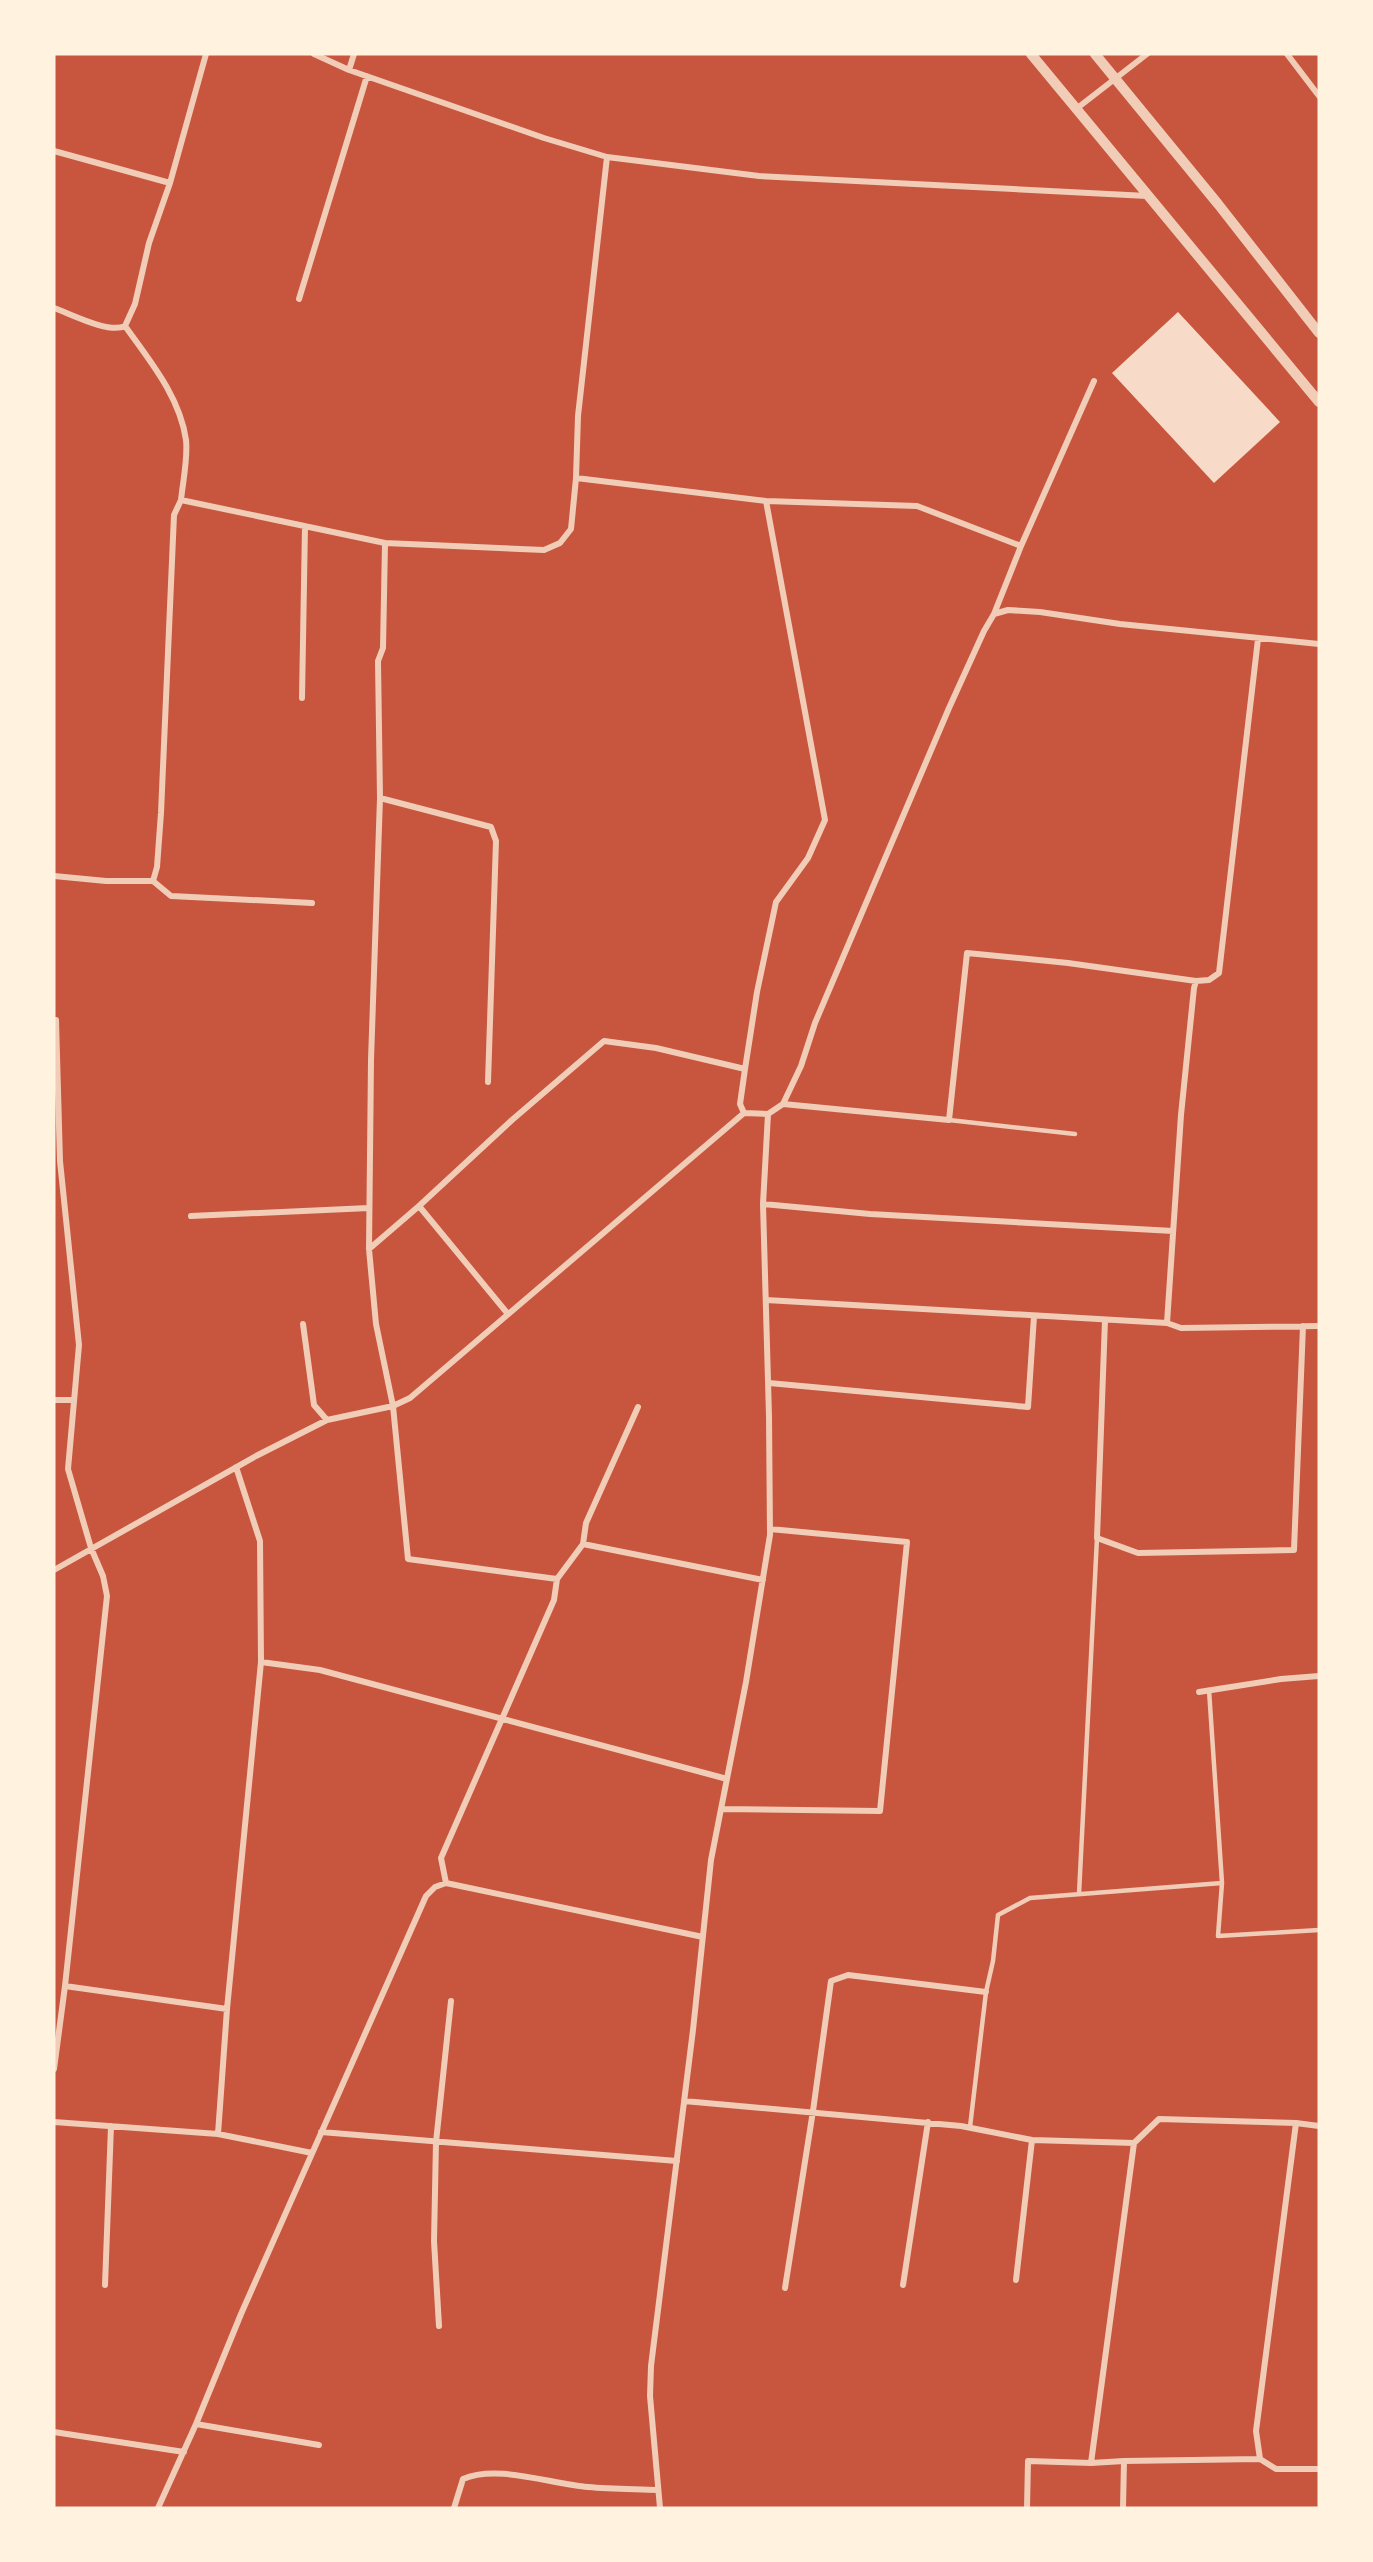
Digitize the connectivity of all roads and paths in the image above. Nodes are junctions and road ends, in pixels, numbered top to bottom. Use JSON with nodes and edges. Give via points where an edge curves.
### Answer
{"nodes":[{"id":1,"x":206,"y":54,"type":"edge"},
{"id":2,"x":314,"y":54,"type":"edge"},
{"id":3,"x":354,"y":54,"type":"edge"},
{"id":4,"x":1031,"y":54,"type":"edge"},
{"id":5,"x":1095,"y":54,"type":"edge"},
{"id":6,"x":1147,"y":54,"type":"edge"},
{"id":7,"x":1287,"y":54,"type":"edge"},
{"id":8,"x":349,"y":70,"type":"junction"},
{"id":9,"x":367,"y":76,"type":"junction"},
{"id":10,"x":1116,"y":78,"type":"junction"},
{"id":11,"x":1318,"y":92,"type":"edge"},
{"id":12,"x":1076,"y":109,"type":"junction"},
{"id":13,"x":54,"y":151,"type":"edge"},
{"id":14,"x":607,"y":157,"type":"junction"},
{"id":15,"x":170,"y":183,"type":"junction"},
{"id":16,"x":1148,"y":196,"type":"junction"},
{"id":17,"x":299,"y":299,"type":"dead end"},
{"id":18,"x":54,"y":308,"type":"edge"},
{"id":19,"x":125,"y":326,"type":"junction"},
{"id":20,"x":1319,"y":333,"type":"edge"},
{"id":21,"x":1094,"y":381,"type":"dead end"},
{"id":22,"x":1319,"y":402,"type":"edge"},
{"id":23,"x":576,"y":478,"type":"junction"},
{"id":24,"x":181,"y":500,"type":"junction"},
{"id":25,"x":766,"y":501,"type":"junction"},
{"id":26,"x":305,"y":526,"type":"junction"},
{"id":27,"x":385,"y":543,"type":"junction"},
{"id":28,"x":1021,"y":546,"type":"junction"},
{"id":29,"x":994,"y":614,"type":"junction"},
{"id":30,"x":1258,"y":639,"type":"junction"},
{"id":31,"x":1319,"y":644,"type":"edge"},
{"id":32,"x":302,"y":698,"type":"dead end"},
{"id":33,"x":380,"y":798,"type":"junction"},
{"id":34,"x":54,"y":876,"type":"edge"},
{"id":35,"x":153,"y":881,"type":"junction"},
{"id":36,"x":312,"y":903,"type":"dead end"},
{"id":37,"x":1196,"y":981,"type":"junction"},
{"id":38,"x":56,"y":1020,"type":"dead end"},
{"id":39,"x":745,"y":1069,"type":"junction"},
{"id":40,"x":488,"y":1082,"type":"dead end"},
{"id":41,"x":783,"y":1104,"type":"junction"},
{"id":42,"x":744,"y":1113,"type":"junction"},
{"id":43,"x":768,"y":1114,"type":"junction"},
{"id":44,"x":949,"y":1120,"type":"junction"},
{"id":45,"x":1075,"y":1134,"type":"dead end"},
{"id":46,"x":763,"y":1204,"type":"junction"},
{"id":47,"x":419,"y":1206,"type":"junction"},
{"id":48,"x":369,"y":1208,"type":"junction"},
{"id":49,"x":191,"y":1216,"type":"dead end"},
{"id":50,"x":1173,"y":1231,"type":"junction"},
{"id":51,"x":369,"y":1249,"type":"junction"},
{"id":52,"x":766,"y":1300,"type":"junction"},
{"id":53,"x":508,"y":1314,"type":"junction"},
{"id":54,"x":1034,"y":1316,"type":"junction"},
{"id":55,"x":1105,"y":1320,"type":"junction"},
{"id":56,"x":303,"y":1323,"type":"dead end"},
{"id":57,"x":1167,"y":1323,"type":"junction"},
{"id":58,"x":1303,"y":1326,"type":"junction"},
{"id":59,"x":1319,"y":1326,"type":"edge"},
{"id":60,"x":769,"y":1383,"type":"junction"},
{"id":61,"x":54,"y":1400,"type":"edge"},
{"id":62,"x":74,"y":1400,"type":"junction"},
{"id":63,"x":393,"y":1406,"type":"junction"},
{"id":64,"x":638,"y":1407,"type":"dead end"},
{"id":65,"x":327,"y":1420,"type":"junction"},
{"id":66,"x":236,"y":1467,"type":"junction"},
{"id":67,"x":770,"y":1529,"type":"junction"},
{"id":68,"x":1097,"y":1538,"type":"junction"},
{"id":69,"x":583,"y":1544,"type":"junction"},
{"id":70,"x":91,"y":1548,"type":"junction"},
{"id":71,"x":54,"y":1570,"type":"edge"},
{"id":72,"x":556,"y":1579,"type":"junction"},
{"id":73,"x":763,"y":1580,"type":"junction"},
{"id":74,"x":261,"y":1662,"type":"junction"},
{"id":75,"x":1319,"y":1676,"type":"edge"},
{"id":76,"x":1209,"y":1690,"type":"junction"},
{"id":77,"x":1199,"y":1692,"type":"dead end"},
{"id":78,"x":503,"y":1719,"type":"junction"},
{"id":79,"x":727,"y":1779,"type":"junction"},
{"id":80,"x":721,"y":1809,"type":"junction"},
{"id":81,"x":446,"y":1883,"type":"junction"},
{"id":82,"x":1222,"y":1883,"type":"junction"},
{"id":83,"x":1079,"y":1894,"type":"junction"},
{"id":84,"x":1319,"y":1930,"type":"edge"},
{"id":85,"x":703,"y":1937,"type":"junction"},
{"id":86,"x":65,"y":1986,"type":"junction"},
{"id":87,"x":986,"y":1992,"type":"junction"},
{"id":88,"x":451,"y":2001,"type":"dead end"},
{"id":89,"x":227,"y":2009,"type":"junction"},
{"id":90,"x":54,"y":2069,"type":"edge"},
{"id":91,"x":684,"y":2101,"type":"junction"},
{"id":92,"x":813,"y":2111,"type":"junction"},
{"id":93,"x":54,"y":2122,"type":"edge"},
{"id":94,"x":928,"y":2122,"type":"junction"},
{"id":95,"x":1296,"y":2123,"type":"junction"},
{"id":96,"x":111,"y":2126,"type":"junction"},
{"id":97,"x":1319,"y":2126,"type":"edge"},
{"id":98,"x":970,"y":2127,"type":"junction"},
{"id":99,"x":321,"y":2132,"type":"junction"},
{"id":100,"x":218,"y":2134,"type":"junction"},
{"id":101,"x":1032,"y":2140,"type":"junction"},
{"id":102,"x":436,"y":2142,"type":"junction"},
{"id":103,"x":1134,"y":2143,"type":"junction"},
{"id":104,"x":312,"y":2153,"type":"junction"},
{"id":105,"x":677,"y":2161,"type":"junction"},
{"id":106,"x":1016,"y":2280,"type":"dead end"},
{"id":107,"x":105,"y":2285,"type":"dead end"},
{"id":108,"x":903,"y":2285,"type":"dead end"},
{"id":109,"x":785,"y":2288,"type":"dead end"},
{"id":110,"x":439,"y":2326,"type":"dead end"},
{"id":111,"x":196,"y":2424,"type":"junction"},
{"id":112,"x":54,"y":2432,"type":"edge"},
{"id":113,"x":319,"y":2445,"type":"dead end"},
{"id":114,"x":184,"y":2452,"type":"junction"},
{"id":115,"x":1260,"y":2459,"type":"junction"},
{"id":116,"x":1124,"y":2461,"type":"junction"},
{"id":117,"x":1091,"y":2463,"type":"junction"},
{"id":118,"x":1319,"y":2469,"type":"edge"},
{"id":119,"x":658,"y":2490,"type":"junction"},
{"id":120,"x":158,"y":2508,"type":"edge"},
{"id":121,"x":454,"y":2508,"type":"edge"},
{"id":122,"x":660,"y":2508,"type":"edge"},
{"id":123,"x":1027,"y":2508,"type":"edge"},
{"id":124,"x":1123,"y":2508,"type":"edge"}],
"edges":[{"from":1,"to":15,"type":"street"},
{"from":2,"to":8,"type":"street"},
{"from":3,"to":8,"type":"street"},
{"from":4,"to":12,"type":"street"},
{"from":5,"to":10,"type":"street"},
{"from":6,"to":10,"type":"street"},
{"from":7,"to":11,"type":"street"},
{"from":8,"to":9,"type":"street"},
{"from":9,"to":14,"type":"street"},
{"from":9,"to":17,"type":"street"},
{"from":10,"to":12,"type":"street"},
{"from":10,"to":20,"type":"street"},
{"from":12,"to":16,"type":"street"},
{"from":13,"to":15,"type":"street"},
{"from":14,"to":16,"type":"street","via":[[759,176]]},
{"from":14,"to":23,"type":"street","via":[[578,416]]},
{"from":15,"to":19,"type":"street"},
{"from":16,"to":22,"type":"street"},
{"from":18,"to":19,"type":"street","via":[[98,325],[119,329]]},
{"from":19,"to":24,"type":"street","via":[[179,409],[186,442]]},
{"from":21,"to":28,"type":"street"},
{"from":23,"to":25,"type":"street"},
{"from":23,"to":27,"type":"street","via":[[570,529],[560,543],[544,550]]},
{"from":24,"to":26,"type":"street"},
{"from":24,"to":35,"type":"street","via":[[174,515],[161,813]]},
{"from":25,"to":28,"type":"street","via":[[917,506]]},
{"from":25,"to":39,"type":"street","via":[[825,820],[808,858],[776,902]]},
{"from":26,"to":27,"type":"street"},
{"from":26,"to":32,"type":"street"},
{"from":27,"to":33,"type":"street","via":[[383,648],[378,662]]},
{"from":28,"to":29,"type":"street"},
{"from":29,"to":30,"type":"street","via":[[1008,610],[1040,612]]},
{"from":29,"to":41,"type":"street","via":[[949,708]]},
{"from":30,"to":31,"type":"street"},
{"from":30,"to":37,"type":"street","via":[[1219,973],[1209,980]]},
{"from":33,"to":40,"type":"street","via":[[491,827],[496,841]]},
{"from":33,"to":48,"type":"street"},
{"from":34,"to":35,"type":"street"},
{"from":35,"to":36,"type":"street","via":[[171,896]]},
{"from":37,"to":44,"type":"street","via":[[967,953]]},
{"from":37,"to":50,"type":"street","via":[[1180,1115]]},
{"from":38,"to":62,"type":"street","via":[[60,1161],[79,1345]]},
{"from":39,"to":42,"type":"street","via":[[740,1104]]},
{"from":39,"to":47,"type":"street","via":[[656,1048],[604,1041]]},
{"from":41,"to":43,"type":"street"},
{"from":41,"to":44,"type":"street"},
{"from":42,"to":43,"type":"street"},
{"from":42,"to":53,"type":"street"},
{"from":43,"to":46,"type":"street"},
{"from":44,"to":45,"type":"lane"},
{"from":46,"to":50,"type":"street"},
{"from":46,"to":52,"type":"street"},
{"from":47,"to":51,"type":"street"},
{"from":47,"to":53,"type":"street"},
{"from":48,"to":49,"type":"street"},
{"from":48,"to":51,"type":"street"},
{"from":50,"to":57,"type":"street"},
{"from":51,"to":63,"type":"street","via":[[376,1324]]},
{"from":52,"to":54,"type":"street"},
{"from":52,"to":60,"type":"street"},
{"from":53,"to":63,"type":"street","via":[[410,1398]]},
{"from":54,"to":55,"type":"street"},
{"from":54,"to":60,"type":"street","via":[[1028,1407]]},
{"from":55,"to":57,"type":"street"},
{"from":55,"to":68,"type":"street"},
{"from":56,"to":65,"type":"street","via":[[314,1405]]},
{"from":57,"to":58,"type":"street","via":[[1180,1328]]},
{"from":58,"to":59,"type":"street"},
{"from":58,"to":68,"type":"street","via":[[1294,1550],[1138,1554]]},
{"from":60,"to":67,"type":"street"},
{"from":61,"to":62,"type":"street"},
{"from":62,"to":70,"type":"street","via":[[68,1469]]},
{"from":63,"to":65,"type":"street"},
{"from":63,"to":72,"type":"street","via":[[408,1559]]},
{"from":64,"to":69,"type":"street","via":[[586,1523]]},
{"from":65,"to":66,"type":"street"},
{"from":66,"to":70,"type":"street"},
{"from":66,"to":74,"type":"street","via":[[261,1541]]},
{"from":67,"to":73,"type":"street"},
{"from":67,"to":80,"type":"street","via":[[908,1542],[880,1811]]},
{"from":68,"to":83,"type":"lane"},
{"from":69,"to":72,"type":"street"},
{"from":69,"to":73,"type":"street"},
{"from":70,"to":71,"type":"street"},
{"from":70,"to":86,"type":"street","via":[[104,1576],[107,1596]]},
{"from":72,"to":78,"type":"street","via":[[554,1600]]},
{"from":73,"to":79,"type":"street"},
{"from":74,"to":78,"type":"street","via":[[320,1670]]},
{"from":74,"to":89,"type":"street"},
{"from":75,"to":76,"type":"street"},
{"from":76,"to":77,"type":"street"},
{"from":76,"to":82,"type":"lane"},
{"from":78,"to":79,"type":"street"},
{"from":78,"to":81,"type":"street","via":[[441,1858]]},
{"from":79,"to":80,"type":"street"},
{"from":80,"to":85,"type":"street"},
{"from":81,"to":85,"type":"street"},
{"from":81,"to":99,"type":"street","via":[[426,1896]]},
{"from":82,"to":83,"type":"lane"},
{"from":82,"to":84,"type":"lane","via":[[1218,1936]]},
{"from":83,"to":87,"type":"lane","via":[[1030,1898],[998,1915]]},
{"from":85,"to":91,"type":"street"},
{"from":86,"to":89,"type":"street"},
{"from":86,"to":90,"type":"street"},
{"from":87,"to":92,"type":"street","via":[[848,1975],[831,1981]]},
{"from":87,"to":98,"type":"lane"},
{"from":88,"to":102,"type":"street"},
{"from":89,"to":100,"type":"street"},
{"from":91,"to":92,"type":"street"},
{"from":91,"to":105,"type":"street"},
{"from":92,"to":94,"type":"street"},
{"from":92,"to":109,"type":"street"},
{"from":93,"to":96,"type":"street"},
{"from":94,"to":98,"type":"street"},
{"from":94,"to":108,"type":"street"},
{"from":95,"to":97,"type":"street"},
{"from":95,"to":103,"type":"street","via":[[1159,2119]]},
{"from":95,"to":115,"type":"street","via":[[1256,2431]]},
{"from":96,"to":100,"type":"street"},
{"from":96,"to":107,"type":"street"},
{"from":98,"to":101,"type":"street"},
{"from":99,"to":102,"type":"street"},
{"from":99,"to":104,"type":"street"},
{"from":100,"to":104,"type":"street"},
{"from":101,"to":103,"type":"street"},
{"from":101,"to":106,"type":"street"},
{"from":102,"to":105,"type":"street"},
{"from":102,"to":110,"type":"street","via":[[434,2241]]},
{"from":103,"to":117,"type":"street"},
{"from":104,"to":111,"type":"street"},
{"from":105,"to":119,"type":"street","via":[[651,2366]]},
{"from":111,"to":113,"type":"street"},
{"from":111,"to":114,"type":"street"},
{"from":112,"to":114,"type":"street"},
{"from":114,"to":120,"type":"street"},
{"from":115,"to":116,"type":"street"},
{"from":115,"to":118,"type":"street","via":[[1276,2469]]},
{"from":116,"to":117,"type":"street"},
{"from":116,"to":124,"type":"street"},
{"from":117,"to":123,"type":"street","via":[[1028,2461]]},
{"from":119,"to":121,"type":"street","via":[[586,2487],[475,2474],[463,2479]]},
{"from":119,"to":122,"type":"street"}]}
